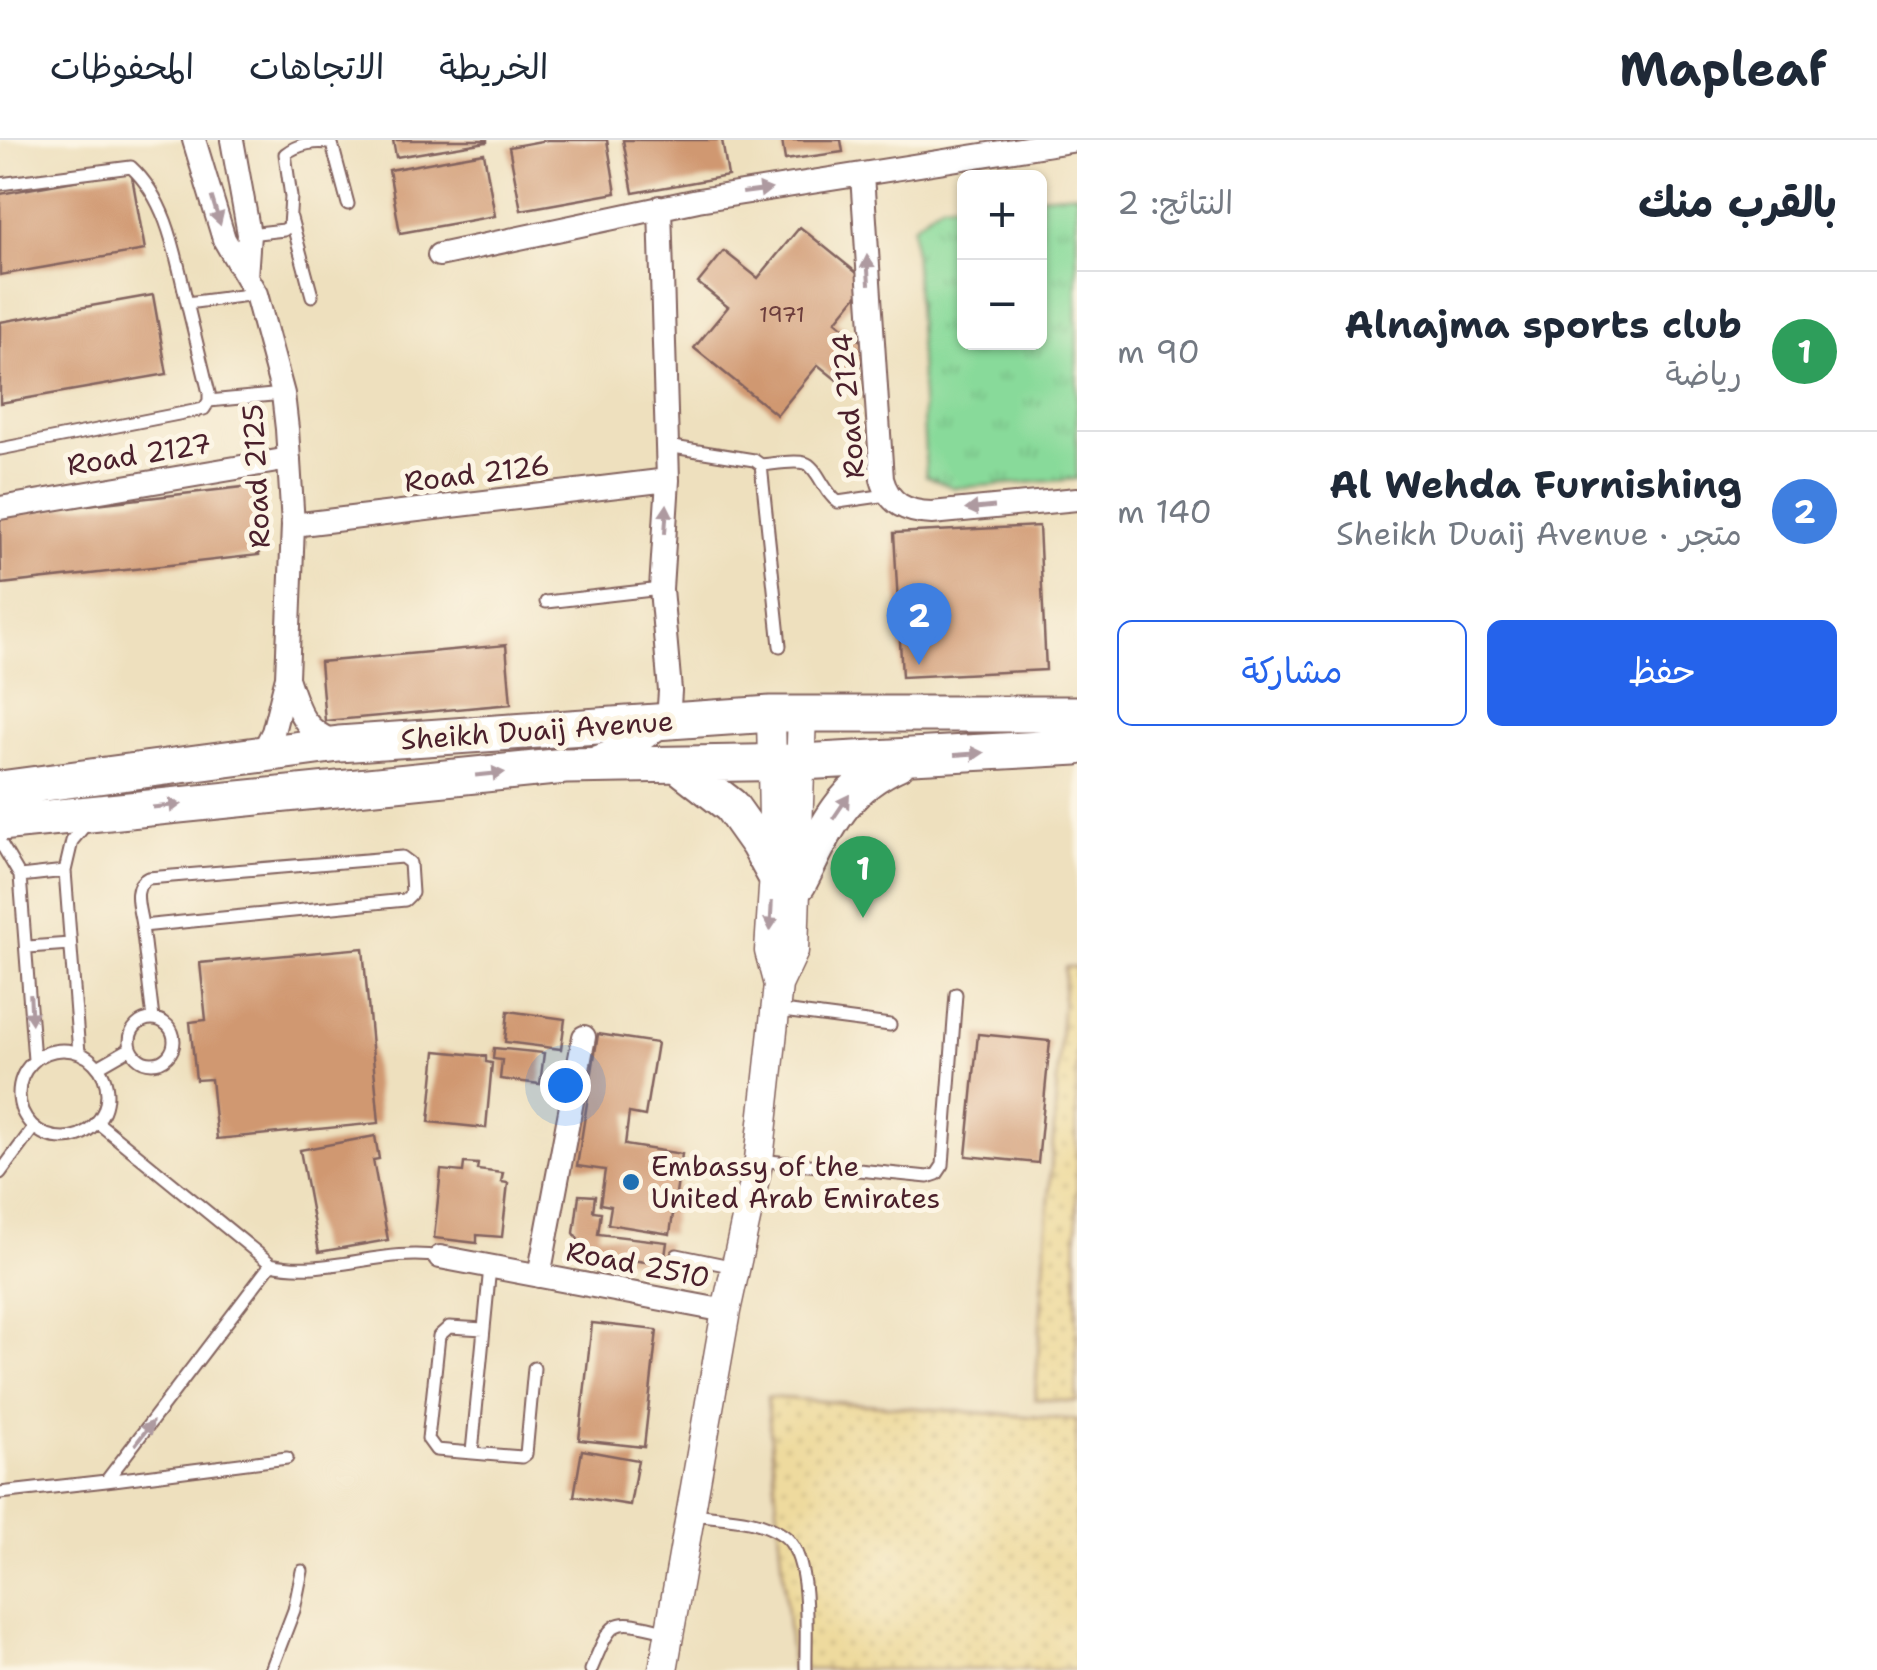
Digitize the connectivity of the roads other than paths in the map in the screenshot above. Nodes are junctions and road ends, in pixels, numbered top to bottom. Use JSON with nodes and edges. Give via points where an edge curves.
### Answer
{"nodes":[{"id":1,"x":194,"y":140,"type":"edge"},
{"id":2,"x":232,"y":140,"type":"edge"},
{"id":3,"x":1077,"y":140,"type":"edge"},
{"id":4,"x":862,"y":176,"type":"junction"},
{"id":5,"x":0,"y":184,"type":"edge"},
{"id":6,"x":348,"y":204,"type":"dead end"},
{"id":7,"x":660,"y":207,"type":"junction"},
{"id":8,"x":292,"y":218,"type":"junction"},
{"id":9,"x":249,"y":234,"type":"junction"},
{"id":10,"x":439,"y":255,"type":"dead end"},
{"id":11,"x":251,"y":285,"type":"junction"},
{"id":12,"x":312,"y":296,"type":"dead end"},
{"id":13,"x":187,"y":303,"type":"junction"},
{"id":14,"x":283,"y":394,"type":"junction"},
{"id":15,"x":209,"y":401,"type":"junction"},
{"id":16,"x":667,"y":446,"type":"junction"},
{"id":17,"x":0,"y":449,"type":"edge"},
{"id":18,"x":289,"y":460,"type":"junction"},
{"id":19,"x":762,"y":465,"type":"junction"},
{"id":20,"x":668,"y":480,"type":"junction"},
{"id":21,"x":886,"y":495,"type":"junction"},
{"id":22,"x":1077,"y":499,"type":"edge"},
{"id":23,"x":0,"y":508,"type":"edge"},
{"id":24,"x":293,"y":525,"type":"junction"},
{"id":25,"x":661,"y":590,"type":"junction"},
{"id":26,"x":546,"y":602,"type":"dead end"},
{"id":27,"x":780,"y":646,"type":"dead end"},
{"id":28,"x":287,"y":677,"type":"junction"},
{"id":29,"x":787,"y":714,"type":"junction"},
{"id":30,"x":1077,"y":714,"type":"edge"},
{"id":31,"x":668,"y":721,"type":"junction"},
{"id":32,"x":339,"y":744,"type":"junction"},
{"id":33,"x":1077,"y":747,"type":"edge"},
{"id":34,"x":250,"y":757,"type":"junction"},
{"id":35,"x":912,"y":757,"type":"junction"},
{"id":36,"x":788,"y":762,"type":"junction"},
{"id":37,"x":565,"y":766,"type":"junction"},
{"id":38,"x":681,"y":766,"type":"junction"},
{"id":39,"x":0,"y":789,"type":"edge"},
{"id":40,"x":108,"y":812,"type":"junction"},
{"id":41,"x":0,"y":823,"type":"edge"},
{"id":42,"x":0,"y":842,"type":"edge"},
{"id":43,"x":65,"y":871,"type":"junction"},
{"id":44,"x":20,"y":876,"type":"junction"},
{"id":45,"x":786,"y":878,"type":"junction"},
{"id":46,"x":142,"y":926,"type":"junction"},
{"id":47,"x":70,"y":944,"type":"junction"},
{"id":48,"x":28,"y":947,"type":"junction"},
{"id":49,"x":956,"y":994,"type":"dead end"},
{"id":50,"x":777,"y":998,"type":"junction"},
{"id":51,"x":152,"y":1019,"type":"junction"},
{"id":52,"x":890,"y":1025,"type":"dead end"},
{"id":53,"x":584,"y":1038,"type":"dead end"},
{"id":54,"x":131,"y":1048,"type":"junction"},
{"id":55,"x":79,"y":1053,"type":"junction"},
{"id":56,"x":34,"y":1060,"type":"junction"},
{"id":57,"x":98,"y":1067,"type":"junction"},
{"id":58,"x":97,"y":1122,"type":"junction"},
{"id":59,"x":34,"y":1127,"type":"junction"},
{"id":60,"x":759,"y":1160,"type":"junction"},
{"id":61,"x":0,"y":1173,"type":"edge"},
{"id":62,"x":678,"y":1255,"type":"dead end"},
{"id":63,"x":440,"y":1257,"type":"joint"},
{"id":64,"x":271,"y":1264,"type":"junction"},
{"id":65,"x":490,"y":1267,"type":"junction"},
{"id":66,"x":735,"y":1267,"type":"junction"},
{"id":67,"x":539,"y":1276,"type":"junction"},
{"id":68,"x":726,"y":1312,"type":"junction"},
{"id":69,"x":484,"y":1329,"type":"junction"},
{"id":70,"x":534,"y":1368,"type":"dead end"},
{"id":71,"x":472,"y":1452,"type":"junction"},
{"id":72,"x":288,"y":1458,"type":"dead end"},
{"id":73,"x":106,"y":1481,"type":"junction"},
{"id":74,"x":0,"y":1493,"type":"edge"},
{"id":75,"x":692,"y":1514,"type":"junction"},
{"id":76,"x":302,"y":1571,"type":"dead end"},
{"id":77,"x":670,"y":1632,"type":"junction"},
{"id":78,"x":271,"y":1670,"type":"edge"},
{"id":79,"x":591,"y":1670,"type":"edge"},
{"id":80,"x":663,"y":1670,"type":"edge"},
{"id":81,"x":806,"y":1670,"type":"edge"}],
"edges":[{"from":1,"to":11,"type":"street","name":"Road 2125","one_way":true,"via":[[224,239]]},
{"from":2,"to":9,"type":"street","name":"Road 2125"},
{"from":3,"to":4,"type":"street"},
{"from":7,"to":4,"type":"street","one_way":true},
{"from":21,"to":4,"type":"street","name":"Road 2124","one_way":true},
{"from":5,"to":13,"type":"lane","via":[[131,167],[169,228]]},
{"from":6,"to":8,"type":"lane","via":[[332,144],[294,148],[285,154]]},
{"from":7,"to":10,"type":"street"},
{"from":7,"to":16,"type":"street"},
{"from":8,"to":9,"type":"lane","via":[[284,230]]},
{"from":8,"to":12,"type":"lane"},
{"from":9,"to":11,"type":"street","name":"Road 2125"},
{"from":11,"to":13,"type":"lane"},
{"from":11,"to":14,"type":"street","name":"Road 2125"},
{"from":13,"to":15,"type":"lane"},
{"from":14,"to":15,"type":"lane"},
{"from":14,"to":18,"type":"street","name":"Road 2125"},
{"from":15,"to":17,"type":"lane","via":[[204,409]]},
{"from":16,"to":19,"type":"lane"},
{"from":16,"to":20,"type":"street"},
{"from":18,"to":23,"type":"street","name":"Road 2127"},
{"from":18,"to":24,"type":"street","name":"Road 2125"},
{"from":19,"to":21,"type":"lane","via":[[806,463],[838,502]]},
{"from":19,"to":27,"type":"lane"},
{"from":20,"to":24,"type":"street","name":"Road 2126"},
{"from":25,"to":20,"type":"street","one_way":true},
{"from":22,"to":21,"type":"street","name":"Road 2124","one_way":true,"via":[[915,512]]},
{"from":24,"to":28,"type":"street","name":"Road 2125"},
{"from":25,"to":26,"type":"lane"},
{"from":25,"to":31,"type":"street"},
{"from":28,"to":32,"type":"street","name":"Road 2125","via":[[306,726]]},
{"from":28,"to":34,"type":"street","name":"Road 2125","via":[[273,732]]},
{"from":29,"to":30,"type":"main road","name":"Sheikh Duaij Avenue"},
{"from":29,"to":31,"type":"main road","name":"Sheikh Duaij Avenue"},
{"from":29,"to":36,"type":"street"},
{"from":31,"to":32,"type":"main road","name":"Sheikh Duaij Avenue"},
{"from":31,"to":37,"type":"street","via":[[627,747]]},
{"from":32,"to":34,"type":"main road","name":"Sheikh Duaij Avenue"},
{"from":35,"to":33,"type":"main road","name":"Sheikh Duaij Avenue","one_way":true},
{"from":34,"to":39,"type":"main road","name":"Sheikh Duaij Avenue"},
{"from":35,"to":36,"type":"main road","name":"Sheikh Duaij Avenue"},
{"from":45,"to":35,"type":"main road","one_way":true,"via":[[854,789]]},
{"from":36,"to":38,"type":"main road","name":"Sheikh Duaij Avenue"},
{"from":36,"to":45,"type":"street"},
{"from":37,"to":38,"type":"main road","name":"Sheikh Duaij Avenue"},
{"from":40,"to":37,"type":"main road","name":"Sheikh Duaij Avenue","one_way":true},
{"from":38,"to":45,"type":"main road","via":[[731,806]]},
{"from":40,"to":41,"type":"main road","name":"Sheikh Duaij Avenue"},
{"from":40,"to":43,"type":"lane","via":[[81,828]]},
{"from":42,"to":44,"type":"lane"},
{"from":43,"to":44,"type":"lane"},
{"from":43,"to":47,"type":"lane"},
{"from":44,"to":48,"type":"lane"},
{"from":45,"to":50,"type":"street","via":[[769,951]]},
{"from":46,"to":46,"type":"lane","via":[[136,889],[148,878],[402,857],[410,863],[412,893],[405,900]]},
{"from":46,"to":51,"type":"lane"},
{"from":47,"to":48,"type":"lane"},
{"from":47,"to":55,"type":"lane"},
{"from":48,"to":56,"type":"lane","one_way":true},
{"from":49,"to":60,"type":"lane","via":[[943,1165],[937,1174]]},
{"from":50,"to":52,"type":"lane"},
{"from":50,"to":60,"type":"street"},
{"from":51,"to":54,"type":"lane","via":[[137,1024]]},
{"from":51,"to":54,"type":"lane","via":[[168,1026],[172,1050],[150,1062]]},
{"from":53,"to":67,"type":"street","name":"Road 2510"},
{"from":54,"to":57,"type":"lane"},
{"from":55,"to":56,"type":"lane","via":[[56,1050]]},
{"from":55,"to":57,"type":"lane"},
{"from":56,"to":59,"type":"lane","via":[[19,1094]]},
{"from":57,"to":58,"type":"lane","via":[[107,1100]]},
{"from":58,"to":59,"type":"lane","via":[[59,1138]]},
{"from":58,"to":64,"type":"lane"},
{"from":59,"to":61,"type":"lane"},
{"from":60,"to":66,"type":"street"},
{"from":62,"to":66,"type":"lane"},
{"from":63,"to":64,"type":"lane"},
{"from":63,"to":65,"type":"street","name":"Road 2510"},
{"from":73,"to":64,"type":"lane","one_way":true},
{"from":65,"to":67,"type":"street","name":"Road 2510"},
{"from":65,"to":69,"type":"lane"},
{"from":66,"to":68,"type":"street"},
{"from":67,"to":68,"type":"street","name":"Road 2510"},
{"from":68,"to":75,"type":"street"},
{"from":69,"to":71,"type":"lane"},
{"from":69,"to":71,"type":"lane","via":[[449,1327],[440,1336],[428,1439],[436,1450]]},
{"from":70,"to":71,"type":"lane","via":[[526,1454]]},
{"from":72,"to":73,"type":"lane"},
{"from":73,"to":74,"type":"lane"},
{"from":75,"to":77,"type":"street"},
{"from":75,"to":81,"type":"lane","via":[[753,1522],[785,1536],[794,1548],[804,1576]]},
{"from":76,"to":78,"type":"lane"},
{"from":77,"to":79,"type":"lane","via":[[612,1626]]},
{"from":77,"to":80,"type":"street"}]}
